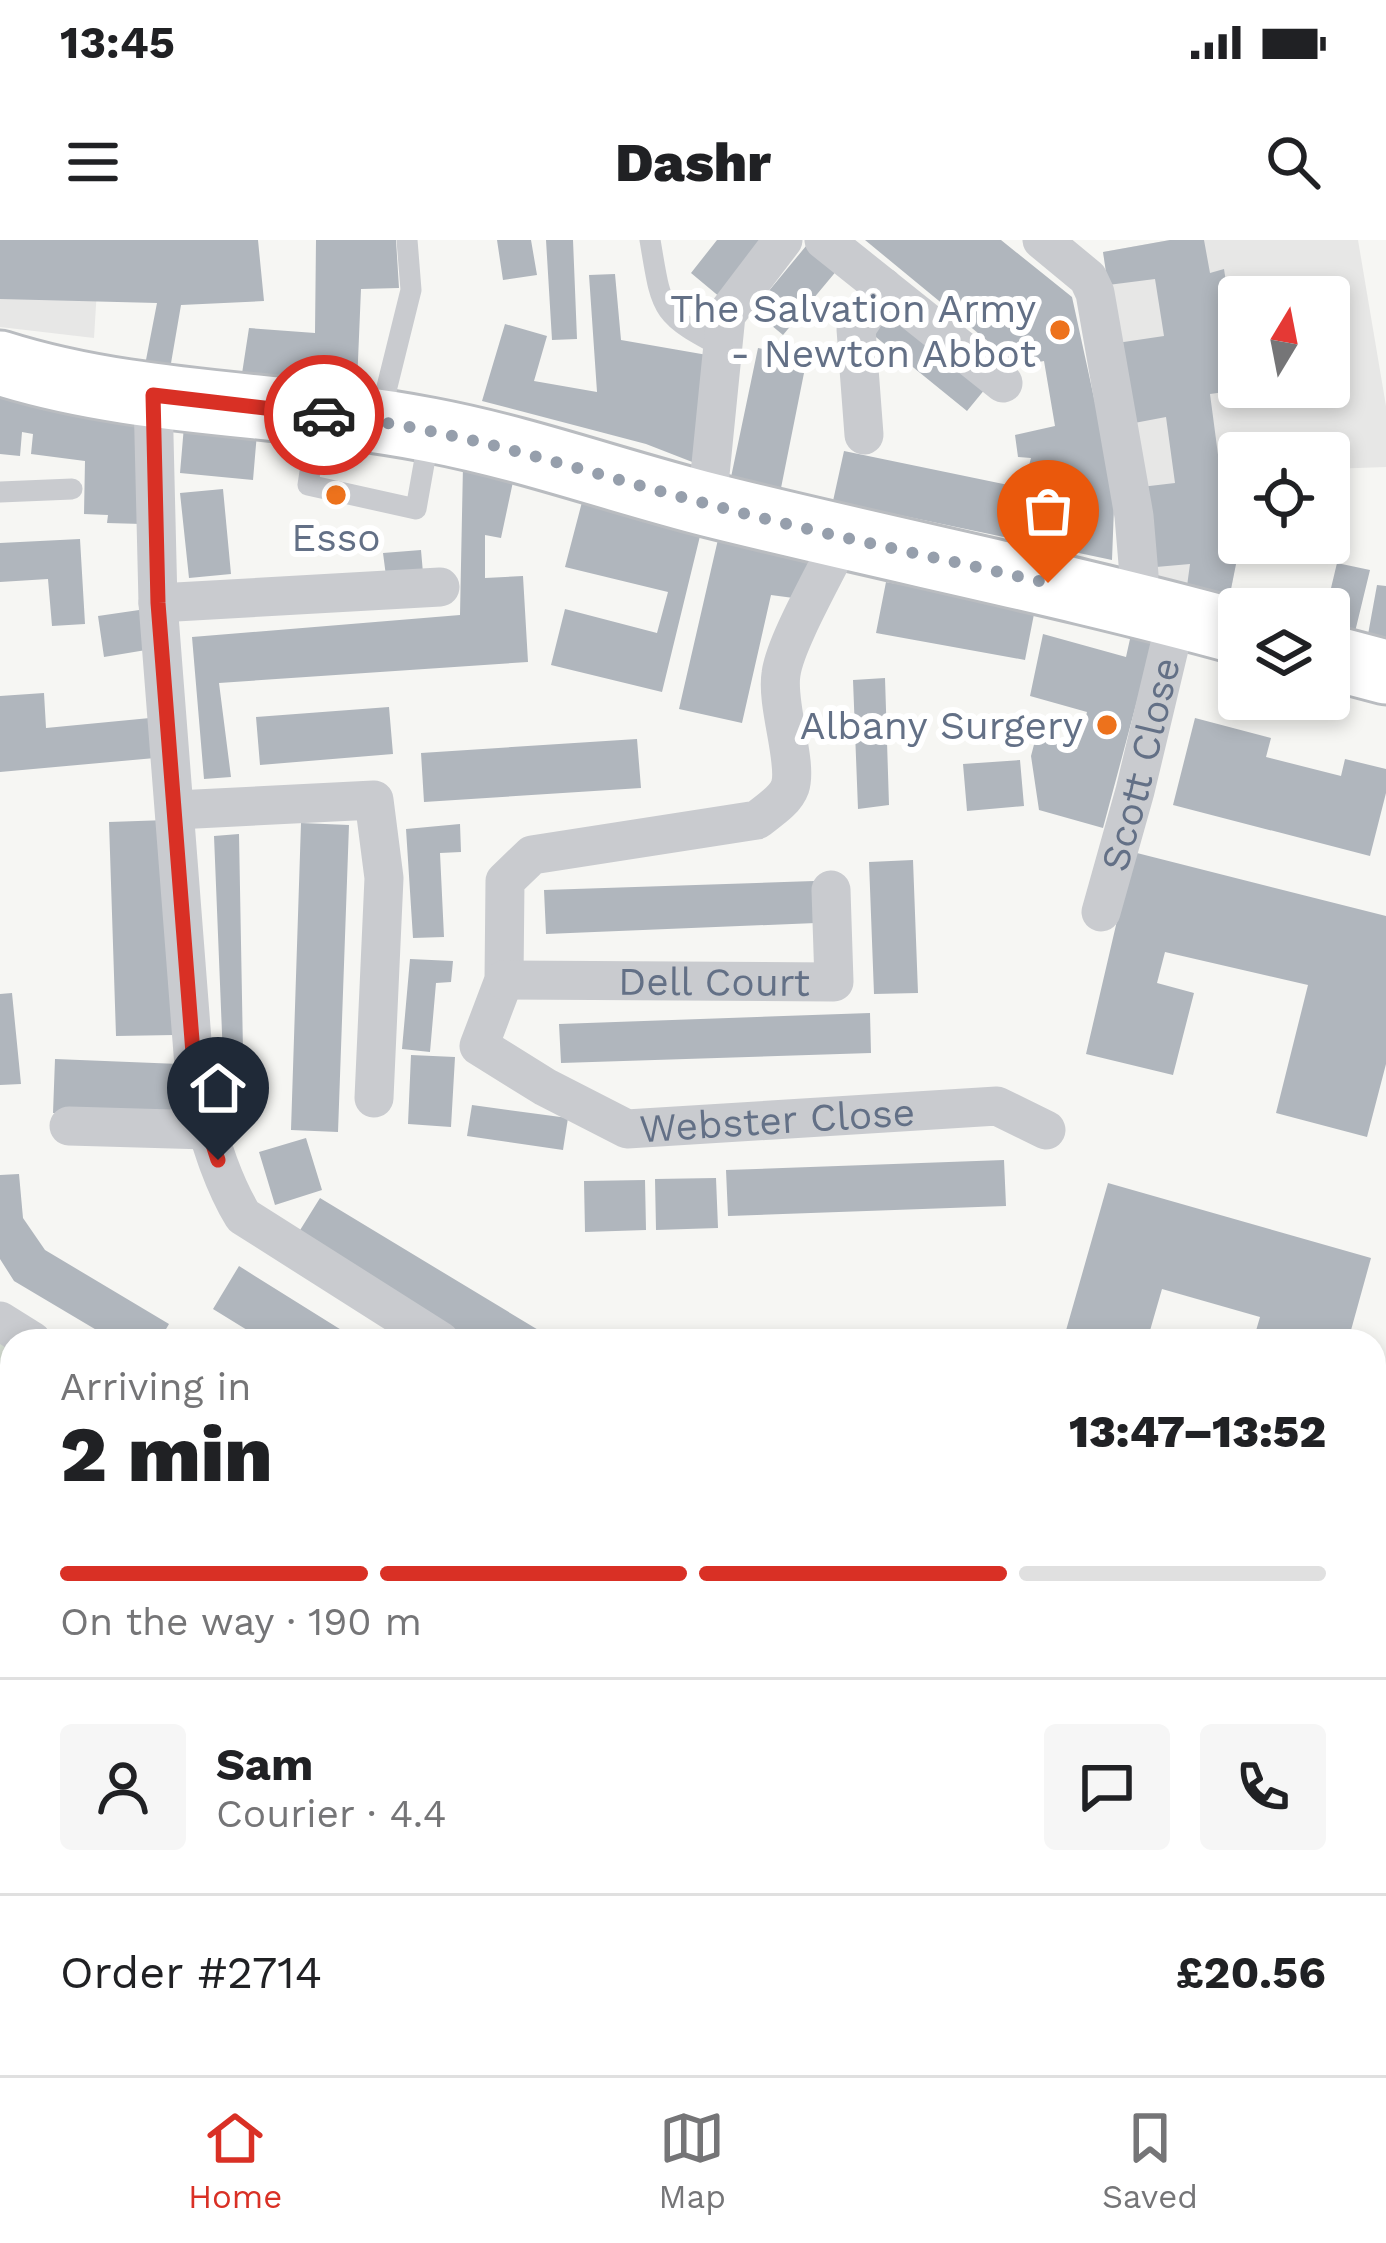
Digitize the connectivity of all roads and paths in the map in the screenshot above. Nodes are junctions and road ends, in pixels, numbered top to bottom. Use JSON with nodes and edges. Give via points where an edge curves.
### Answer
{"nodes":[{"id":1,"x":407,"y":240,"type":"edge"},
{"id":2,"x":650,"y":240,"type":"edge"},
{"id":3,"x":783,"y":240,"type":"edge"},
{"id":4,"x":824,"y":240,"type":"edge"},
{"id":5,"x":1042,"y":240,"type":"edge"},
{"id":6,"x":1080,"y":253,"type":"edge"},
{"id":7,"x":883,"y":287,"type":"junction"},
{"id":8,"x":724,"y":348,"type":"junction"},
{"id":9,"x":0,"y":363,"type":"edge"},
{"id":10,"x":1003,"y":383,"type":"dead end"},
{"id":11,"x":153,"y":395,"type":"junction"},
{"id":12,"x":376,"y":422,"type":"junction"},
{"id":13,"x":864,"y":435,"type":"dead end"},
{"id":14,"x":72,"y":489,"type":"dead end"},
{"id":15,"x":0,"y":492,"type":"edge"},
{"id":16,"x":707,"y":504,"type":"junction"},
{"id":17,"x":843,"y":536,"type":"junction"},
{"id":18,"x":440,"y":587,"type":"dead end"},
{"id":19,"x":158,"y":603,"type":"junction"},
{"id":20,"x":1154,"y":608,"type":"junction"},
{"id":21,"x":1218,"y":626,"type":"edge"},
{"id":22,"x":1350,"y":663,"type":"edge"},
{"id":23,"x":1386,"y":672,"type":"edge"},
{"id":24,"x":176,"y":810,"type":"junction"},
{"id":25,"x":831,"y":890,"type":"dead end"},
{"id":26,"x":1101,"y":912,"type":"dead end"},
{"id":27,"x":504,"y":980,"type":"junction"},
{"id":28,"x":374,"y":1098,"type":"dead end"},
{"id":29,"x":70,"y":1126,"type":"dead end"},
{"id":30,"x":207,"y":1130,"type":"junction"},
{"id":31,"x":1046,"y":1130,"type":"dead end"},
{"id":32,"x":421,"y":1329,"type":"edge"}],
"edges":[{"from":1,"to":12,"type":"lane","via":[[411,290]]},
{"from":2,"to":8,"type":"lane","via":[[661,302],[685,327]]},
{"from":3,"to":8,"type":"street","via":[[726,315]]},
{"from":4,"to":7,"type":"street"},
{"from":5,"to":6,"type":"street"},
{"from":6,"to":20,"type":"street","name":"Scott Close","via":[[1106,342],[1138,575]]},
{"from":7,"to":10,"type":"street"},
{"from":7,"to":13,"type":"street","via":[[856,328]]},
{"from":8,"to":16,"type":"street"},
{"from":9,"to":11,"type":"main road"},
{"from":11,"to":12,"type":"main road"},
{"from":11,"to":19,"type":"street"},
{"from":12,"to":16,"type":"main road","via":[[521,451]]},
{"from":14,"to":15,"type":"lane"},
{"from":16,"to":17,"type":"main road"},
{"from":17,"to":20,"type":"main road"},
{"from":17,"to":27,"type":"street","name":"Webster Close","via":[[781,673],[791,771],[781,800],[757,820],[532,855],[505,881]]},
{"from":18,"to":19,"type":"street"},
{"from":19,"to":24,"type":"street"},
{"from":20,"to":21,"type":"main road"},
{"from":20,"to":26,"type":"street","name":"Scott Close","via":[[1135,791]]},
{"from":22,"to":23,"type":"main road"},
{"from":24,"to":28,"type":"street","via":[[374,800],[384,878]]},
{"from":24,"to":30,"type":"street","via":[[196,1092]]},
{"from":25,"to":27,"type":"street","name":"Dell Court","via":[[833,982]]},
{"from":27,"to":31,"type":"street","name":"Webster Close","via":[[479,1046],[627,1129],[997,1106]]},
{"from":29,"to":30,"type":"street"},
{"from":30,"to":32,"type":"street","via":[[243,1216]]}]}
